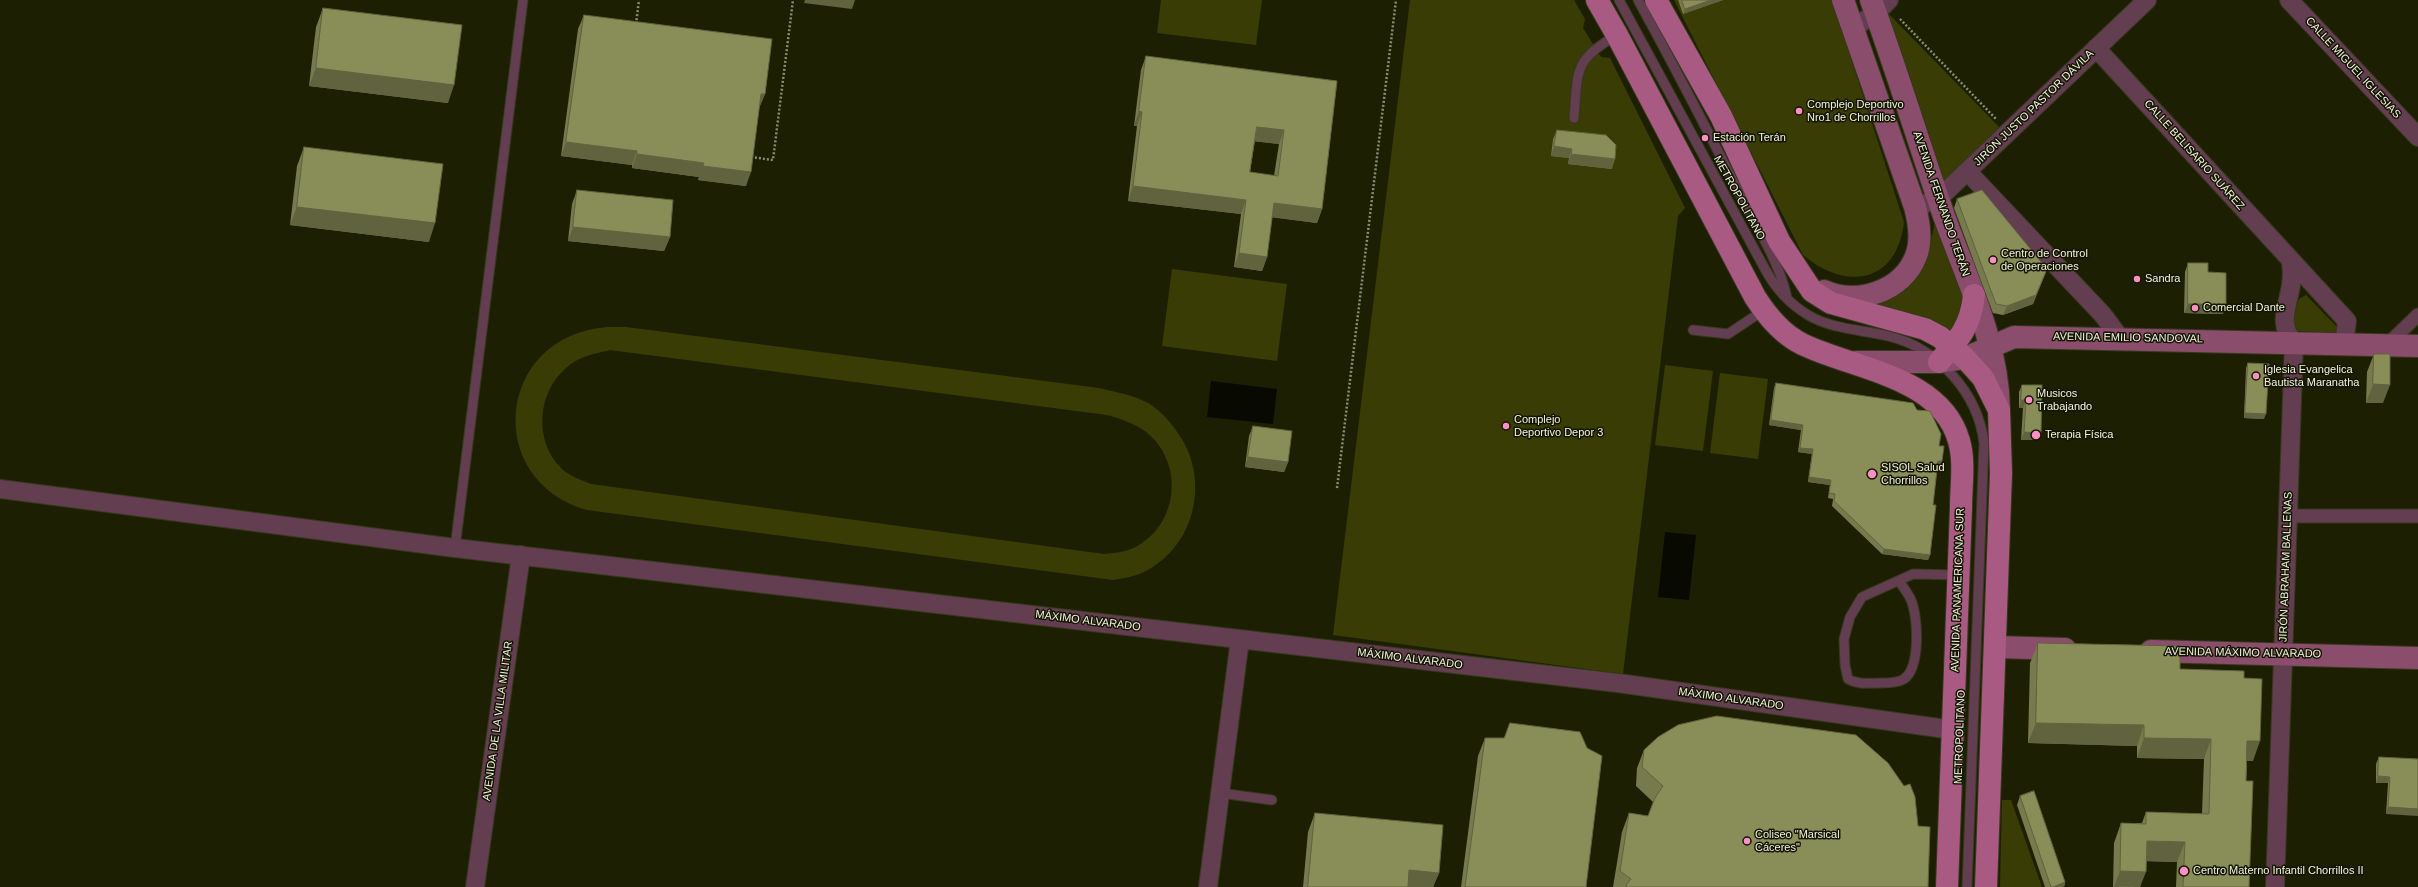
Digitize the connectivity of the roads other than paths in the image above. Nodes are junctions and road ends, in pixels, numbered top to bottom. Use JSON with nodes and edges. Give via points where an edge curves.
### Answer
{"nodes":[{"id":1,"x":523,"y":0,"type":"edge"},
{"id":2,"x":1597,"y":0,"type":"edge"},
{"id":3,"x":1619,"y":0,"type":"edge"},
{"id":4,"x":1638,"y":0,"type":"edge"},
{"id":5,"x":1656,"y":0,"type":"edge"},
{"id":6,"x":1843,"y":0,"type":"edge"},
{"id":7,"x":2146,"y":0,"type":"edge"},
{"id":8,"x":2289,"y":0,"type":"edge"},
{"id":9,"x":1880,"y":4,"type":"edge"},
{"id":10,"x":1852,"y":28,"type":"junction"},
{"id":11,"x":1618,"y":35,"type":"junction"},
{"id":12,"x":2096,"y":48,"type":"junction"},
{"id":13,"x":1574,"y":118,"type":"dead end"},
{"id":14,"x":2418,"y":137,"type":"edge"},
{"id":15,"x":1967,"y":171,"type":"junction"},
{"id":16,"x":1938,"y":199,"type":"junction"},
{"id":17,"x":1915,"y":207,"type":"junction"},
{"id":18,"x":2291,"y":263,"type":"junction"},
{"id":19,"x":1802,"y":278,"type":"junction"},
{"id":20,"x":1974,"y":295,"type":"junction"},
{"id":21,"x":1787,"y":298,"type":"junction"},
{"id":22,"x":1764,"y":310,"type":"junction"},
{"id":23,"x":2418,"y":315,"type":"edge"},
{"id":24,"x":1693,"y":330,"type":"dead end"},
{"id":25,"x":2120,"y":338,"type":"junction"},
{"id":26,"x":2294,"y":342,"type":"junction"},
{"id":27,"x":2340,"y":344,"type":"junction"},
{"id":28,"x":2387,"y":345,"type":"junction"},
{"id":29,"x":2418,"y":346,"type":"edge"},
{"id":30,"x":1992,"y":348,"type":"junction"},
{"id":31,"x":1952,"y":356,"type":"junction"},
{"id":32,"x":1843,"y":361,"type":"junction"},
{"id":33,"x":1999,"y":410,"type":"junction"},
{"id":34,"x":0,"y":489,"type":"edge"},
{"id":35,"x":2287,"y":516,"type":"junction"},
{"id":36,"x":2418,"y":516,"type":"edge"},
{"id":37,"x":455,"y":548,"type":"junction"},
{"id":38,"x":521,"y":555,"type":"junction"},
{"id":39,"x":1958,"y":575,"type":"junction"},
{"id":40,"x":1899,"y":582,"type":"junction"},
{"id":41,"x":1240,"y":639,"type":"junction"},
{"id":42,"x":1996,"y":647,"type":"junction"},
{"id":43,"x":2084,"y":649,"type":"edge"},
{"id":44,"x":2131,"y":650,"type":"edge"},
{"id":45,"x":2283,"y":654,"type":"junction"},
{"id":46,"x":2418,"y":658,"type":"edge"},
{"id":47,"x":1951,"y":730,"type":"junction"},
{"id":48,"x":1220,"y":793,"type":"junction"},
{"id":49,"x":1272,"y":800,"type":"dead end"},
{"id":50,"x":475,"y":887,"type":"edge"},
{"id":51,"x":1208,"y":887,"type":"edge"},
{"id":52,"x":1937,"y":887,"type":"edge"},
{"id":53,"x":1947,"y":887,"type":"edge"},
{"id":54,"x":1967,"y":887,"type":"edge"},
{"id":55,"x":1986,"y":887,"type":"edge"},
{"id":56,"x":2275,"y":887,"type":"edge"}],
"edges":[{"from":1,"to":37,"type":"lane"},
{"from":2,"to":11,"type":"main road","name":"AVENIDA PANAMERICANA SUR"},
{"from":3,"to":21,"type":"lane","name":"METROPOLITANO","via":[[1764,270]]},
{"from":4,"to":21,"type":"lane","name":"METROPOLITANO","via":[[1673,63],[1778,270]]},
{"from":5,"to":19,"type":"main road","via":[[1721,116],[1779,241]]},
{"from":6,"to":10,"type":"main road"},
{"from":7,"to":12,"type":"street","name":"JIRÓN JUSTO PASTOR DÁVILA"},
{"from":8,"to":14,"type":"street","name":"CALLE MIGUEL IGLESIAS"},
{"from":9,"to":10,"type":"street"},
{"from":9,"to":16,"type":"main road","name":"AVENIDA FERNANDO TERÁN"},
{"from":10,"to":17,"type":"main road"},
{"from":11,"to":13,"type":"lane","via":[[1595,47],[1578,69]]},
{"from":11,"to":22,"type":"main road","name":"AVENIDA PANAMERICANA SUR","via":[[1734,258]]},
{"from":12,"to":15,"type":"street","name":"JIRÓN JUSTO PASTOR DÁVILA"},
{"from":12,"to":18,"type":"street","name":"CALLE BELISARIO SUÁREZ"},
{"from":15,"to":16,"type":"street","name":"JIRÓN JUSTO PASTOR DÁVILA"},
{"from":15,"to":25,"type":"street","via":[[2103,315]]},
{"from":16,"to":17,"type":"street","name":"JIRÓN JUSTO PASTOR DÁVILA"},
{"from":16,"to":20,"type":"main road","name":"AVENIDA FERNANDO TERÁN"},
{"from":17,"to":19,"type":"main road","via":[[1919,235],[1917,255],[1906,272],[1890,286],[1870,295],[1850,298],[1827,293]]},
{"from":18,"to":26,"type":"street","via":[[2291,286],[2284,318],[2286,331]]},
{"from":18,"to":27,"type":"street","name":"CALLE BELISARIO SUÁREZ","via":[[2347,321],[2345,337]]},
{"from":19,"to":31,"type":"main road","via":[[1812,291],[1831,303],[1910,324],[1940,337]]},
{"from":20,"to":30,"type":"main road","name":"AVENIDA FERNANDO TERÁN"},
{"from":20,"to":31,"type":"main road","via":[[1970,319]]},
{"from":21,"to":31,"type":"lane","name":"METROPOLITANO","via":[[1809,316],[1824,322],[1889,336],[1918,349]]},
{"from":22,"to":24,"type":"lane","via":[[1728,334]]},
{"from":22,"to":32,"type":"main road","name":"AVENIDA PANAMERICANA SUR","via":[[1788,336]]},
{"from":23,"to":28,"type":"street"},
{"from":25,"to":26,"type":"main road","name":"AVENIDA EMILIO SANDOVAL"},
{"from":25,"to":30,"type":"main road","name":"AVENIDA EMILIO SANDOVAL","via":[[2014,337]]},
{"from":26,"to":27,"type":"main road","name":"AVENIDA EMILIO SANDOVAL"},
{"from":26,"to":35,"type":"street","name":"JIRÓN ABRAHAM BALLENAS"},
{"from":27,"to":28,"type":"main road","name":"AVENIDA EMILIO SANDOVAL"},
{"from":28,"to":29,"type":"main road","name":"AVENIDA EMILIO SANDOVAL"},
{"from":30,"to":31,"type":"main road","name":"AVENIDA EMILIO SANDOVAL"},
{"from":30,"to":33,"type":"main road","name":"AVENIDA FERNANDO TERÁN"},
{"from":31,"to":32,"type":"main road","name":"AVENIDA EMILIO SANDOVAL"},
{"from":31,"to":33,"type":"main road","via":[[1983,378]]},
{"from":31,"to":54,"type":"lane","name":"METROPOLITANO","via":[[1960,383],[1972,401],[1982,427],[1984,443]]},
{"from":32,"to":39,"type":"main road","name":"AVENIDA PANAMERICANA SUR","via":[[1887,375],[1919,390],[1946,415],[1956,432],[1960,442],[1961,469]]},
{"from":33,"to":42,"type":"main road","via":[[2001,473]]},
{"from":34,"to":37,"type":"street","name":"MÁXIMO ALVARADO"},
{"from":35,"to":36,"type":"street"},
{"from":35,"to":45,"type":"street","name":"JIRÓN ABRAHAM BALLENAS"},
{"from":37,"to":38,"type":"street","name":"MÁXIMO ALVARADO"},
{"from":38,"to":41,"type":"street","name":"MÁXIMO ALVARADO"},
{"from":38,"to":50,"type":"street","name":"AVENIDA DE LA VILLA MILITAR"},
{"from":39,"to":40,"type":"lane","via":[[1913,574]]},
{"from":39,"to":47,"type":"main road","name":"AVENIDA PANAMERICANA SUR"},
{"from":40,"to":40,"type":"lane","via":[[1862,597],[1850,617],[1844,639],[1845,665],[1848,679],[1854,683],[1895,682],[1904,679],[1913,667],[1916,619],[1911,599]]},
{"from":41,"to":47,"type":"street","name":"MÁXIMO ALVARADO","via":[[1618,683]]},
{"from":41,"to":48,"type":"street"},
{"from":42,"to":43,"type":"main road"},
{"from":42,"to":55,"type":"main road"},
{"from":44,"to":45,"type":"main road","name":"AVENIDA MÁXIMO ALVARADO"},
{"from":45,"to":46,"type":"main road","name":"AVENIDA MÁXIMO ALVARADO"},
{"from":45,"to":56,"type":"street","name":"JIRÓN ABRAHAM BALLENAS"},
{"from":47,"to":52,"type":"lane","via":[[1943,748]]},
{"from":47,"to":53,"type":"main road","name":"AVENIDA PANAMERICANA SUR"},
{"from":48,"to":49,"type":"lane"},
{"from":48,"to":51,"type":"street"}]}
